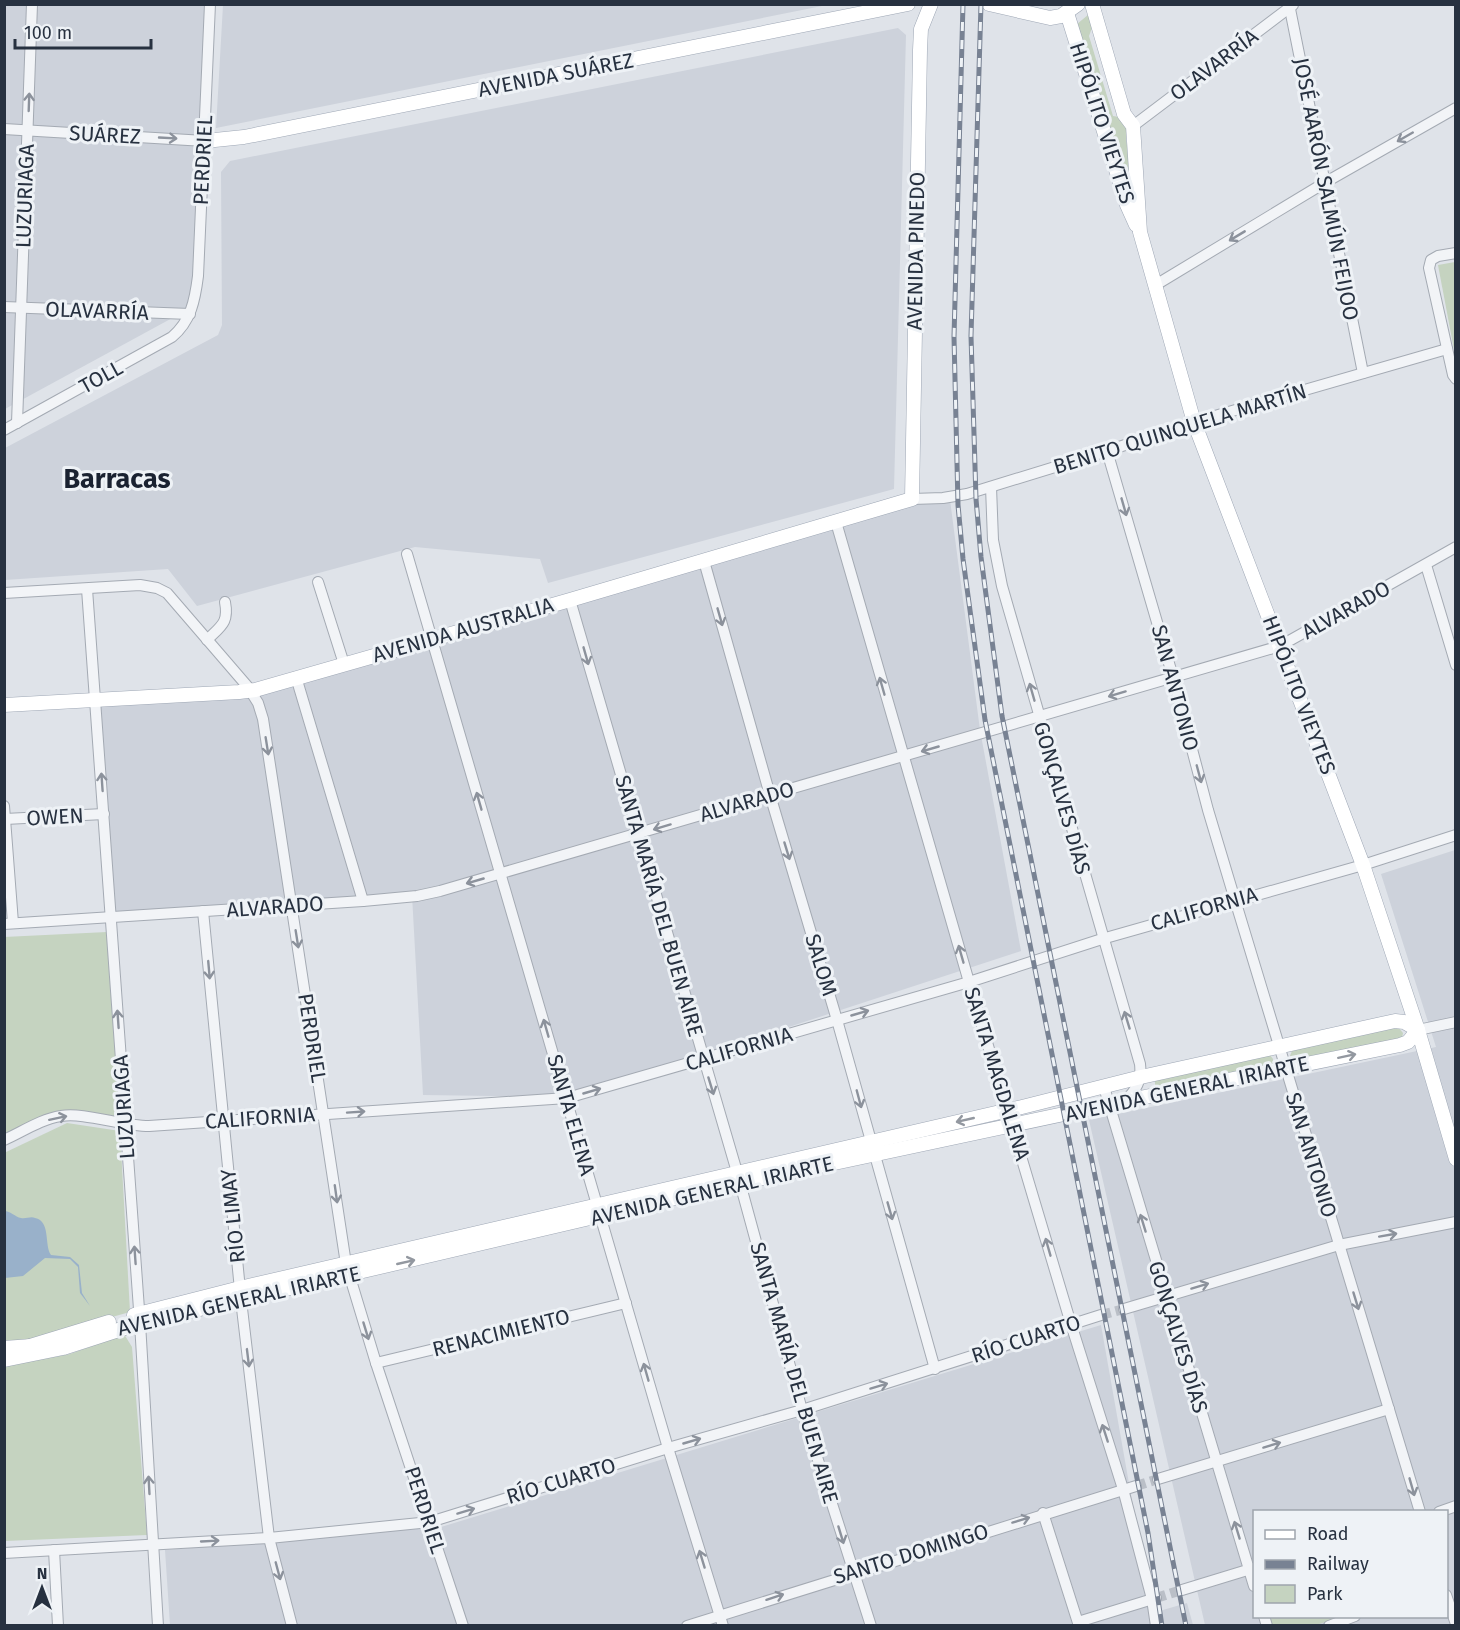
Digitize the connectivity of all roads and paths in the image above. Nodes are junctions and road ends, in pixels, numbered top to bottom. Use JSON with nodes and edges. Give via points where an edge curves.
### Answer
{"nodes":[{"id":1,"x":32,"y":4,"type":"edge"},
{"id":2,"x":210,"y":4,"type":"edge"},
{"id":3,"x":908,"y":4,"type":"edge"},
{"id":4,"x":931,"y":4,"type":"edge"},
{"id":5,"x":988,"y":4,"type":"edge"},
{"id":6,"x":1078,"y":4,"type":"edge"},
{"id":7,"x":1092,"y":4,"type":"edge"},
{"id":8,"x":1291,"y":6,"type":"edge"},
{"id":9,"x":1064,"y":9,"type":"edge"},
{"id":10,"x":1455,"y":108,"type":"edge"},
{"id":11,"x":1133,"y":126,"type":"junction"},
{"id":12,"x":4,"y":129,"type":"edge"},
{"id":13,"x":28,"y":130,"type":"junction"},
{"id":14,"x":205,"y":141,"type":"junction"},
{"id":15,"x":1326,"y":182,"type":"junction"},
{"id":16,"x":1140,"y":232,"type":"junction"},
{"id":17,"x":1455,"y":253,"type":"edge"},
{"id":18,"x":1154,"y":286,"type":"junction"},
{"id":19,"x":4,"y":307,"type":"edge"},
{"id":20,"x":21,"y":308,"type":"junction"},
{"id":21,"x":190,"y":314,"type":"junction"},
{"id":22,"x":1447,"y":349,"type":"junction"},
{"id":23,"x":1363,"y":373,"type":"junction"},
{"id":24,"x":1455,"y":379,"type":"edge"},
{"id":25,"x":1194,"y":422,"type":"junction"},
{"id":26,"x":16,"y":423,"type":"junction"},
{"id":27,"x":4,"y":430,"type":"edge"},
{"id":28,"x":1107,"y":451,"type":"junction"},
{"id":29,"x":991,"y":487,"type":"junction"},
{"id":30,"x":912,"y":499,"type":"junction"},
{"id":31,"x":836,"y":522,"type":"junction"},
{"id":32,"x":1455,"y":547,"type":"edge"},
{"id":33,"x":407,"y":554,"type":"dead end"},
{"id":34,"x":704,"y":561,"type":"junction"},
{"id":35,"x":1426,"y":565,"type":"junction"},
{"id":36,"x":318,"y":582,"type":"dead end"},
{"id":37,"x":87,"y":589,"type":"junction"},
{"id":38,"x":4,"y":593,"type":"edge"},
{"id":39,"x":570,"y":600,"type":"junction"},
{"id":40,"x":225,"y":602,"type":"dead end"},
{"id":41,"x":432,"y":639,"type":"junction"},
{"id":42,"x":207,"y":640,"type":"junction"},
{"id":43,"x":1280,"y":646,"type":"junction"},
{"id":44,"x":344,"y":664,"type":"junction"},
{"id":45,"x":1455,"y":665,"type":"edge"},
{"id":46,"x":296,"y":677,"type":"junction"},
{"id":47,"x":1173,"y":677,"type":"junction"},
{"id":48,"x":250,"y":691,"type":"junction"},
{"id":49,"x":96,"y":700,"type":"junction"},
{"id":50,"x":4,"y":705,"type":"edge"},
{"id":51,"x":1039,"y":718,"type":"junction"},
{"id":52,"x":903,"y":757,"type":"junction"},
{"id":53,"x":770,"y":795,"type":"junction"},
{"id":54,"x":4,"y":806,"type":"edge"},
{"id":55,"x":104,"y":814,"type":"junction"},
{"id":56,"x":5,"y":819,"type":"edge"},
{"id":57,"x":638,"y":835,"type":"junction"},
{"id":58,"x":1455,"y":835,"type":"edge"},
{"id":59,"x":1363,"y":864,"type":"junction"},
{"id":60,"x":500,"y":874,"type":"junction"},
{"id":61,"x":1234,"y":900,"type":"junction"},
{"id":62,"x":363,"y":901,"type":"junction"},
{"id":63,"x":291,"y":906,"type":"junction"},
{"id":64,"x":203,"y":911,"type":"junction"},
{"id":65,"x":111,"y":917,"type":"junction"},
{"id":66,"x":9,"y":923,"type":"edge"},
{"id":67,"x":1102,"y":939,"type":"junction"},
{"id":68,"x":969,"y":982,"type":"junction"},
{"id":69,"x":837,"y":1020,"type":"junction"},
{"id":70,"x":1455,"y":1022,"type":"edge"},
{"id":71,"x":1418,"y":1030,"type":"junction"},
{"id":72,"x":1278,"y":1047,"type":"junction"},
{"id":73,"x":703,"y":1060,"type":"junction"},
{"id":74,"x":1285,"y":1069,"type":"junction"},
{"id":75,"x":1141,"y":1077,"type":"junction"},
{"id":76,"x":1104,"y":1087,"type":"junction"},
{"id":77,"x":567,"y":1098,"type":"junction"},
{"id":78,"x":1125,"y":1101,"type":"junction"},
{"id":79,"x":1108,"y":1105,"type":"junction"},
{"id":80,"x":1008,"y":1110,"type":"junction"},
{"id":81,"x":324,"y":1114,"type":"junction"},
{"id":82,"x":223,"y":1121,"type":"junction"},
{"id":83,"x":126,"y":1125,"type":"junction"},
{"id":84,"x":1013,"y":1126,"type":"junction"},
{"id":85,"x":4,"y":1140,"type":"edge"},
{"id":86,"x":872,"y":1148,"type":"junction"},
{"id":87,"x":1455,"y":1159,"type":"edge"},
{"id":88,"x":739,"y":1178,"type":"junction"},
{"id":89,"x":599,"y":1210,"type":"junction"},
{"id":90,"x":1455,"y":1222,"type":"edge"},
{"id":91,"x":1339,"y":1245,"type":"junction"},
{"id":92,"x":348,"y":1270,"type":"junction"},
{"id":93,"x":241,"y":1294,"type":"junction"},
{"id":94,"x":1166,"y":1296,"type":"junction"},
{"id":95,"x":626,"y":1303,"type":"junction"},
{"id":96,"x":1124,"y":1309,"type":"tunnel mouth"},
{"id":97,"x":1101,"y":1316,"type":"tunnel mouth"},
{"id":98,"x":140,"y":1318,"type":"junction"},
{"id":99,"x":1071,"y":1324,"type":"junction"},
{"id":100,"x":4,"y":1350,"type":"edge"},
{"id":101,"x":4,"y":1360,"type":"edge"},
{"id":102,"x":376,"y":1363,"type":"junction"},
{"id":103,"x":935,"y":1369,"type":"junction"},
{"id":104,"x":1389,"y":1409,"type":"junction"},
{"id":105,"x":802,"y":1410,"type":"junction"},
{"id":106,"x":668,"y":1448,"type":"junction"},
{"id":107,"x":1216,"y":1462,"type":"junction"},
{"id":108,"x":1158,"y":1479,"type":"tunnel mouth"},
{"id":109,"x":1136,"y":1486,"type":"tunnel mouth"},
{"id":110,"x":1123,"y":1489,"type":"junction"},
{"id":111,"x":1419,"y":1510,"type":"edge"},
{"id":112,"x":1043,"y":1513,"type":"junction"},
{"id":113,"x":430,"y":1522,"type":"junction"},
{"id":114,"x":269,"y":1538,"type":"junction"},
{"id":115,"x":152,"y":1544,"type":"junction"},
{"id":116,"x":54,"y":1550,"type":"junction"},
{"id":117,"x":4,"y":1553,"type":"edge"},
{"id":118,"x":1252,"y":1569,"type":"edge"},
{"id":119,"x":852,"y":1572,"type":"junction"},
{"id":120,"x":1182,"y":1590,"type":"tunnel mouth"},
{"id":121,"x":1154,"y":1599,"type":"junction"},
{"id":122,"x":1448,"y":1601,"type":"edge"},
{"id":123,"x":1352,"y":1618,"type":"edge"},
{"id":124,"x":721,"y":1620,"type":"edge"},
{"id":125,"x":1078,"y":1624,"type":"edge"},
{"id":126,"x":1455,"y":1624,"type":"edge"},
{"id":127,"x":58,"y":1626,"type":"edge"},
{"id":128,"x":158,"y":1626,"type":"edge"},
{"id":129,"x":292,"y":1626,"type":"edge"},
{"id":130,"x":462,"y":1626,"type":"edge"},
{"id":131,"x":687,"y":1626,"type":"edge"},
{"id":132,"x":871,"y":1626,"type":"edge"},
{"id":133,"x":1155,"y":1626,"type":"edge"},
{"id":134,"x":1329,"y":1626,"type":"edge"}],
"edges":[{"from":13,"to":1,"type":"street","name":"LUZURIAGA","one_way":true},
{"from":2,"to":14,"type":"street","name":"PERDRIEL"},
{"from":3,"to":14,"type":"main road","name":"AVENIDA SUÁREZ","via":[[244,137]]},
{"from":4,"to":30,"type":"main road","name":"AVENIDA PINEDO","via":[[921,29],[920,50]]},
{"from":5,"to":9,"type":"main road","via":[[1045,18],[1057,17]]},
{"from":6,"to":9,"type":"main road"},
{"from":7,"to":11,"type":"main road","name":"HIPÓLITO VIEYTES","via":[[1124,114]]},
{"from":8,"to":11,"type":"street","name":"OLAVARRÍA"},
{"from":8,"to":15,"type":"street","name":"JOSÉ AARÓN SALMÚN FEIJOO"},
{"from":9,"to":16,"type":"main road","name":"HIPÓLITO VIEYTES","via":[[1127,205]]},
{"from":10,"to":15,"type":"street","one_way":true},
{"from":11,"to":16,"type":"main road","name":"HIPÓLITO VIEYTES"},
{"from":12,"to":13,"type":"street","name":"SUÁREZ"},
{"from":13,"to":14,"type":"street","name":"SUÁREZ","one_way":true},
{"from":13,"to":20,"type":"street","name":"LUZURIAGA"},
{"from":14,"to":21,"type":"street","name":"PERDRIEL","via":[[198,276]]},
{"from":15,"to":18,"type":"street","one_way":true},
{"from":15,"to":23,"type":"street","name":"JOSÉ AARÓN SALMÚN FEIJOO"},
{"from":16,"to":18,"type":"main road","name":"HIPÓLITO VIEYTES"},
{"from":17,"to":22,"type":"street","via":[[1431,260],[1429,268]]},
{"from":18,"to":25,"type":"main road","name":"HIPÓLITO VIEYTES"},
{"from":19,"to":20,"type":"street","name":"OLAVARRÍA"},
{"from":20,"to":21,"type":"street","name":"OLAVARRÍA"},
{"from":20,"to":26,"type":"street","name":"LUZURIAGA"},
{"from":21,"to":26,"type":"street","name":"TOLL","via":[[172,337]]},
{"from":22,"to":23,"type":"street","name":"BENITO QUINQUELA MARTÍN"},
{"from":22,"to":24,"type":"street"},
{"from":23,"to":25,"type":"street","name":"BENITO QUINQUELA MARTÍN"},
{"from":25,"to":28,"type":"street","name":"BENITO QUINQUELA MARTÍN"},
{"from":25,"to":43,"type":"main road","name":"HIPÓLITO VIEYTES"},
{"from":26,"to":27,"type":"street","name":"TOLL"},
{"from":28,"to":29,"type":"street","name":"BENITO QUINQUELA MARTÍN"},
{"from":28,"to":47,"type":"street","name":"SAN ANTONIO","one_way":true},
{"from":29,"to":30,"type":"street","name":"BENITO QUINQUELA MARTÍN","via":[[950,497]]},
{"from":51,"to":29,"type":"street","name":"GONÇALVES DÍAS","one_way":true,"via":[[997,563]]},
{"from":30,"to":31,"type":"main road","name":"AVENIDA AUSTRALIA"},
{"from":31,"to":34,"type":"main road","name":"AVENIDA AUSTRALIA"},
{"from":52,"to":31,"type":"street","name":"SANTA MAGDALENA","one_way":true},
{"from":32,"to":35,"type":"street","name":"ALVARADO"},
{"from":33,"to":41,"type":"street","name":"SANTA ELENA"},
{"from":34,"to":39,"type":"main road","name":"AVENIDA AUSTRALIA"},
{"from":34,"to":53,"type":"street","name":"SALOM","one_way":true},
{"from":35,"to":43,"type":"street","name":"ALVARADO"},
{"from":35,"to":45,"type":"street"},
{"from":36,"to":44,"type":"street"},
{"from":37,"to":38,"type":"street"},
{"from":37,"to":42,"type":"street","name":"PERDRIEL","via":[[152,586],[167,593]]},
{"from":37,"to":49,"type":"street","name":"LUZURIAGA"},
{"from":39,"to":41,"type":"main road","name":"AVENIDA AUSTRALIA"},
{"from":39,"to":57,"type":"street","name":"SANTA MARÍA DEL BUEN AIRE","one_way":true},
{"from":40,"to":42,"type":"street","via":[[225,622]]},
{"from":41,"to":44,"type":"main road","name":"AVENIDA AUSTRALIA"},
{"from":60,"to":41,"type":"street","name":"SANTA ELENA","one_way":true},
{"from":42,"to":48,"type":"street","name":"PERDRIEL"},
{"from":43,"to":47,"type":"street","name":"ALVARADO"},
{"from":43,"to":59,"type":"main road","name":"HIPÓLITO VIEYTES"},
{"from":44,"to":46,"type":"main road","name":"AVENIDA AUSTRALIA"},
{"from":46,"to":48,"type":"main road","name":"AVENIDA AUSTRALIA"},
{"from":46,"to":62,"type":"street"},
{"from":47,"to":51,"type":"street","name":"ALVARADO","one_way":true},
{"from":47,"to":61,"type":"street","name":"SAN ANTONIO","one_way":true},
{"from":48,"to":49,"type":"main road","name":"AVENIDA AUSTRALIA"},
{"from":48,"to":63,"type":"street","name":"PERDRIEL","one_way":true,"via":[[263,719]]},
{"from":49,"to":50,"type":"main road","name":"AVENIDA AUSTRALIA"},
{"from":55,"to":49,"type":"street","name":"LUZURIAGA","one_way":true},
{"from":51,"to":52,"type":"street","name":"ALVARADO","one_way":true},
{"from":51,"to":67,"type":"street","name":"GONÇALVES DÍAS"},
{"from":52,"to":53,"type":"street","name":"ALVARADO"},
{"from":68,"to":52,"type":"street","name":"SANTA MAGDALENA","one_way":true},
{"from":53,"to":57,"type":"street","name":"ALVARADO","one_way":true},
{"from":53,"to":69,"type":"street","name":"SALOM","one_way":true},
{"from":54,"to":56,"type":"street"},
{"from":55,"to":56,"type":"street","name":"OWEN"},
{"from":55,"to":65,"type":"street","name":"LUZURIAGA"},
{"from":56,"to":66,"type":"street"},
{"from":57,"to":60,"type":"street","name":"ALVARADO"},
{"from":57,"to":73,"type":"street","name":"SANTA MARÍA DEL BUEN AIRE"},
{"from":58,"to":59,"type":"street","name":"CALIFORNIA"},
{"from":59,"to":61,"type":"street","name":"CALIFORNIA"},
{"from":59,"to":71,"type":"main road","name":"HIPÓLITO VIEYTES"},
{"from":60,"to":62,"type":"street","name":"ALVARADO","one_way":true,"via":[[434,893]]},
{"from":77,"to":60,"type":"street","name":"SANTA ELENA","one_way":true},
{"from":61,"to":67,"type":"street","name":"CALIFORNIA"},
{"from":61,"to":72,"type":"street","name":"SAN ANTONIO"},
{"from":62,"to":63,"type":"street","name":"ALVARADO"},
{"from":63,"to":64,"type":"street","name":"ALVARADO"},
{"from":63,"to":81,"type":"street","name":"PERDRIEL","one_way":true},
{"from":64,"to":65,"type":"street","name":"ALVARADO"},
{"from":64,"to":82,"type":"street","name":"RÍO LIMAY","one_way":true},
{"from":65,"to":66,"type":"street","name":"ALVARADO"},
{"from":83,"to":65,"type":"street","name":"LUZURIAGA","one_way":true},
{"from":67,"to":68,"type":"street","name":"CALIFORNIA"},
{"from":75,"to":67,"type":"street","name":"GONÇALVES DÍAS","one_way":true},
{"from":69,"to":68,"type":"street","name":"CALIFORNIA","one_way":true},
{"from":68,"to":80,"type":"street","name":"SANTA MAGDALENA"},
{"from":69,"to":73,"type":"street","name":"CALIFORNIA"},
{"from":69,"to":86,"type":"street","name":"SALOM","one_way":true},
{"from":70,"to":71,"type":"street","name":"AVENIDA GENERAL IRIARTE"},
{"from":71,"to":72,"type":"main road","name":"AVENIDA GENERAL IRIARTE","via":[[1395,1021]]},
{"from":74,"to":71,"type":"main road","name":"AVENIDA GENERAL IRIARTE","one_way":true,"via":[[1400,1045]]},
{"from":71,"to":87,"type":"main road","name":"HIPÓLITO VIEYTES"},
{"from":72,"to":74,"type":"street","name":"SAN ANTONIO"},
{"from":72,"to":75,"type":"main road","name":"AVENIDA GENERAL IRIARTE"},
{"from":77,"to":73,"type":"street","name":"CALIFORNIA","one_way":true},
{"from":73,"to":88,"type":"street","name":"SANTA MARÍA DEL BUEN AIRE","one_way":true},
{"from":74,"to":78,"type":"main road","name":"AVENIDA GENERAL IRIARTE"},
{"from":74,"to":91,"type":"street","name":"SAN ANTONIO"},
{"from":75,"to":76,"type":"main road","name":"AVENIDA GENERAL IRIARTE"},
{"from":75,"to":78,"type":"street"},
{"from":76,"to":79,"type":"street","name":"GONÇALVES DÍAS"},
{"from":76,"to":80,"type":"main road","name":"AVENIDA GENERAL IRIARTE"},
{"from":81,"to":77,"type":"street","name":"CALIFORNIA","one_way":true},
{"from":77,"to":89,"type":"street","name":"SANTA ELENA"},
{"from":78,"to":79,"type":"main road","name":"AVENIDA GENERAL IRIARTE"},
{"from":79,"to":84,"type":"main road","name":"AVENIDA GENERAL IRIARTE"},
{"from":94,"to":79,"type":"street","name":"GONÇALVES DÍAS","one_way":true},
{"from":80,"to":84,"type":"street","name":"SANTA MAGDALENA"},
{"from":80,"to":86,"type":"main road","name":"AVENIDA GENERAL IRIARTE","one_way":true},
{"from":81,"to":82,"type":"street","name":"CALIFORNIA"},
{"from":81,"to":92,"type":"street","name":"PERDRIEL","one_way":true},
{"from":82,"to":83,"type":"street","name":"CALIFORNIA"},
{"from":82,"to":93,"type":"street","name":"RÍO LIMAY"},
{"from":85,"to":83,"type":"street","name":"CALIFORNIA","one_way":true,"via":[[62,1116]]},
{"from":98,"to":83,"type":"street","name":"LUZURIAGA","one_way":true},
{"from":84,"to":86,"type":"main road","name":"AVENIDA GENERAL IRIARTE"},
{"from":99,"to":84,"type":"street","name":"SANTA MAGDALENA","one_way":true},
{"from":86,"to":88,"type":"main road","name":"AVENIDA GENERAL IRIARTE"},
{"from":86,"to":103,"type":"street","name":"SALOM","one_way":true},
{"from":88,"to":89,"type":"main road","name":"AVENIDA GENERAL IRIARTE"},
{"from":88,"to":105,"type":"street","name":"SANTA MARÍA DEL BUEN AIRE"},
{"from":89,"to":92,"type":"main road","name":"AVENIDA GENERAL IRIARTE"},
{"from":89,"to":95,"type":"street","name":"SANTA ELENA"},
{"from":91,"to":90,"type":"street","one_way":true},
{"from":94,"to":91,"type":"street","one_way":true},
{"from":91,"to":104,"type":"street","name":"SAN ANTONIO","one_way":true},
{"from":92,"to":93,"type":"main road","name":"AVENIDA GENERAL IRIARTE"},
{"from":92,"to":102,"type":"street","name":"PERDRIEL","one_way":true},
{"from":93,"to":98,"type":"main road","name":"AVENIDA GENERAL IRIARTE"},
{"from":93,"to":114,"type":"street","name":"RÍO LIMAY","one_way":true},
{"from":94,"to":96,"type":"street"},
{"from":94,"to":107,"type":"street","name":"GONÇALVES DÍAS"},
{"from":95,"to":102,"type":"street","name":"RENACIMIENTO"},
{"from":106,"to":95,"type":"street","name":"SANTA ELENA","one_way":true},
{"from":97,"to":99,"type":"street","name":"RÍO CUARTO"},
{"from":98,"to":100,"type":"main road","name":"AVENIDA GENERAL IRIARTE"},
{"from":98,"to":101,"type":"main road","name":"AVENIDA GENERAL IRIARTE","via":[[63,1348]]},
{"from":115,"to":98,"type":"street","name":"LUZURIAGA","one_way":true},
{"from":99,"to":103,"type":"street","name":"RÍO CUARTO"},
{"from":110,"to":99,"type":"street","name":"SANTA MAGDALENA","one_way":true},
{"from":102,"to":113,"type":"street","name":"PERDRIEL"},
{"from":105,"to":103,"type":"street","name":"RÍO CUARTO","one_way":true},
{"from":107,"to":104,"type":"street","one_way":true},
{"from":104,"to":111,"type":"street","name":"SAN ANTONIO","one_way":true},
{"from":106,"to":105,"type":"street","name":"RÍO CUARTO","one_way":true},
{"from":105,"to":119,"type":"street","name":"SANTA MARÍA DEL BUEN AIRE","one_way":true},
{"from":113,"to":106,"type":"street","name":"RÍO CUARTO","one_way":true},
{"from":124,"to":106,"type":"street","name":"SANTA ELENA","one_way":true},
{"from":107,"to":108,"type":"street"},
{"from":118,"to":107,"type":"street","name":"GONÇALVES DÍAS","one_way":true},
{"from":109,"to":110,"type":"street","name":"SANTO DOMINGO"},
{"from":110,"to":112,"type":"street","name":"SANTO DOMINGO"},
{"from":110,"to":121,"type":"street","name":"SANTA MAGDALENA"},
{"from":119,"to":112,"type":"street","name":"SANTO DOMINGO","one_way":true},
{"from":112,"to":125,"type":"street"},
{"from":113,"to":114,"type":"street","name":"RÍO CUARTO"},
{"from":113,"to":130,"type":"street","name":"PERDRIEL"},
{"from":115,"to":114,"type":"street","name":"RÍO CUARTO","one_way":true},
{"from":114,"to":129,"type":"street","name":"RÍO LIMAY","one_way":true},
{"from":115,"to":116,"type":"street","name":"RÍO CUARTO"},
{"from":115,"to":128,"type":"street","name":"LUZURIAGA"},
{"from":116,"to":117,"type":"street","name":"RÍO CUARTO"},
{"from":116,"to":127,"type":"street"},
{"from":118,"to":120,"type":"street"},
{"from":124,"to":119,"type":"street","name":"SANTO DOMINGO","one_way":true},
{"from":119,"to":132,"type":"street","name":"SANTA MARÍA DEL BUEN AIRE"},
{"from":121,"to":125,"type":"street"},
{"from":121,"to":133,"type":"street","name":"SANTA MAGDALENA"},
{"from":122,"to":126,"type":"street"},
{"from":123,"to":134,"type":"street"},
{"from":124,"to":131,"type":"street","name":"SANTO DOMINGO"}]}
